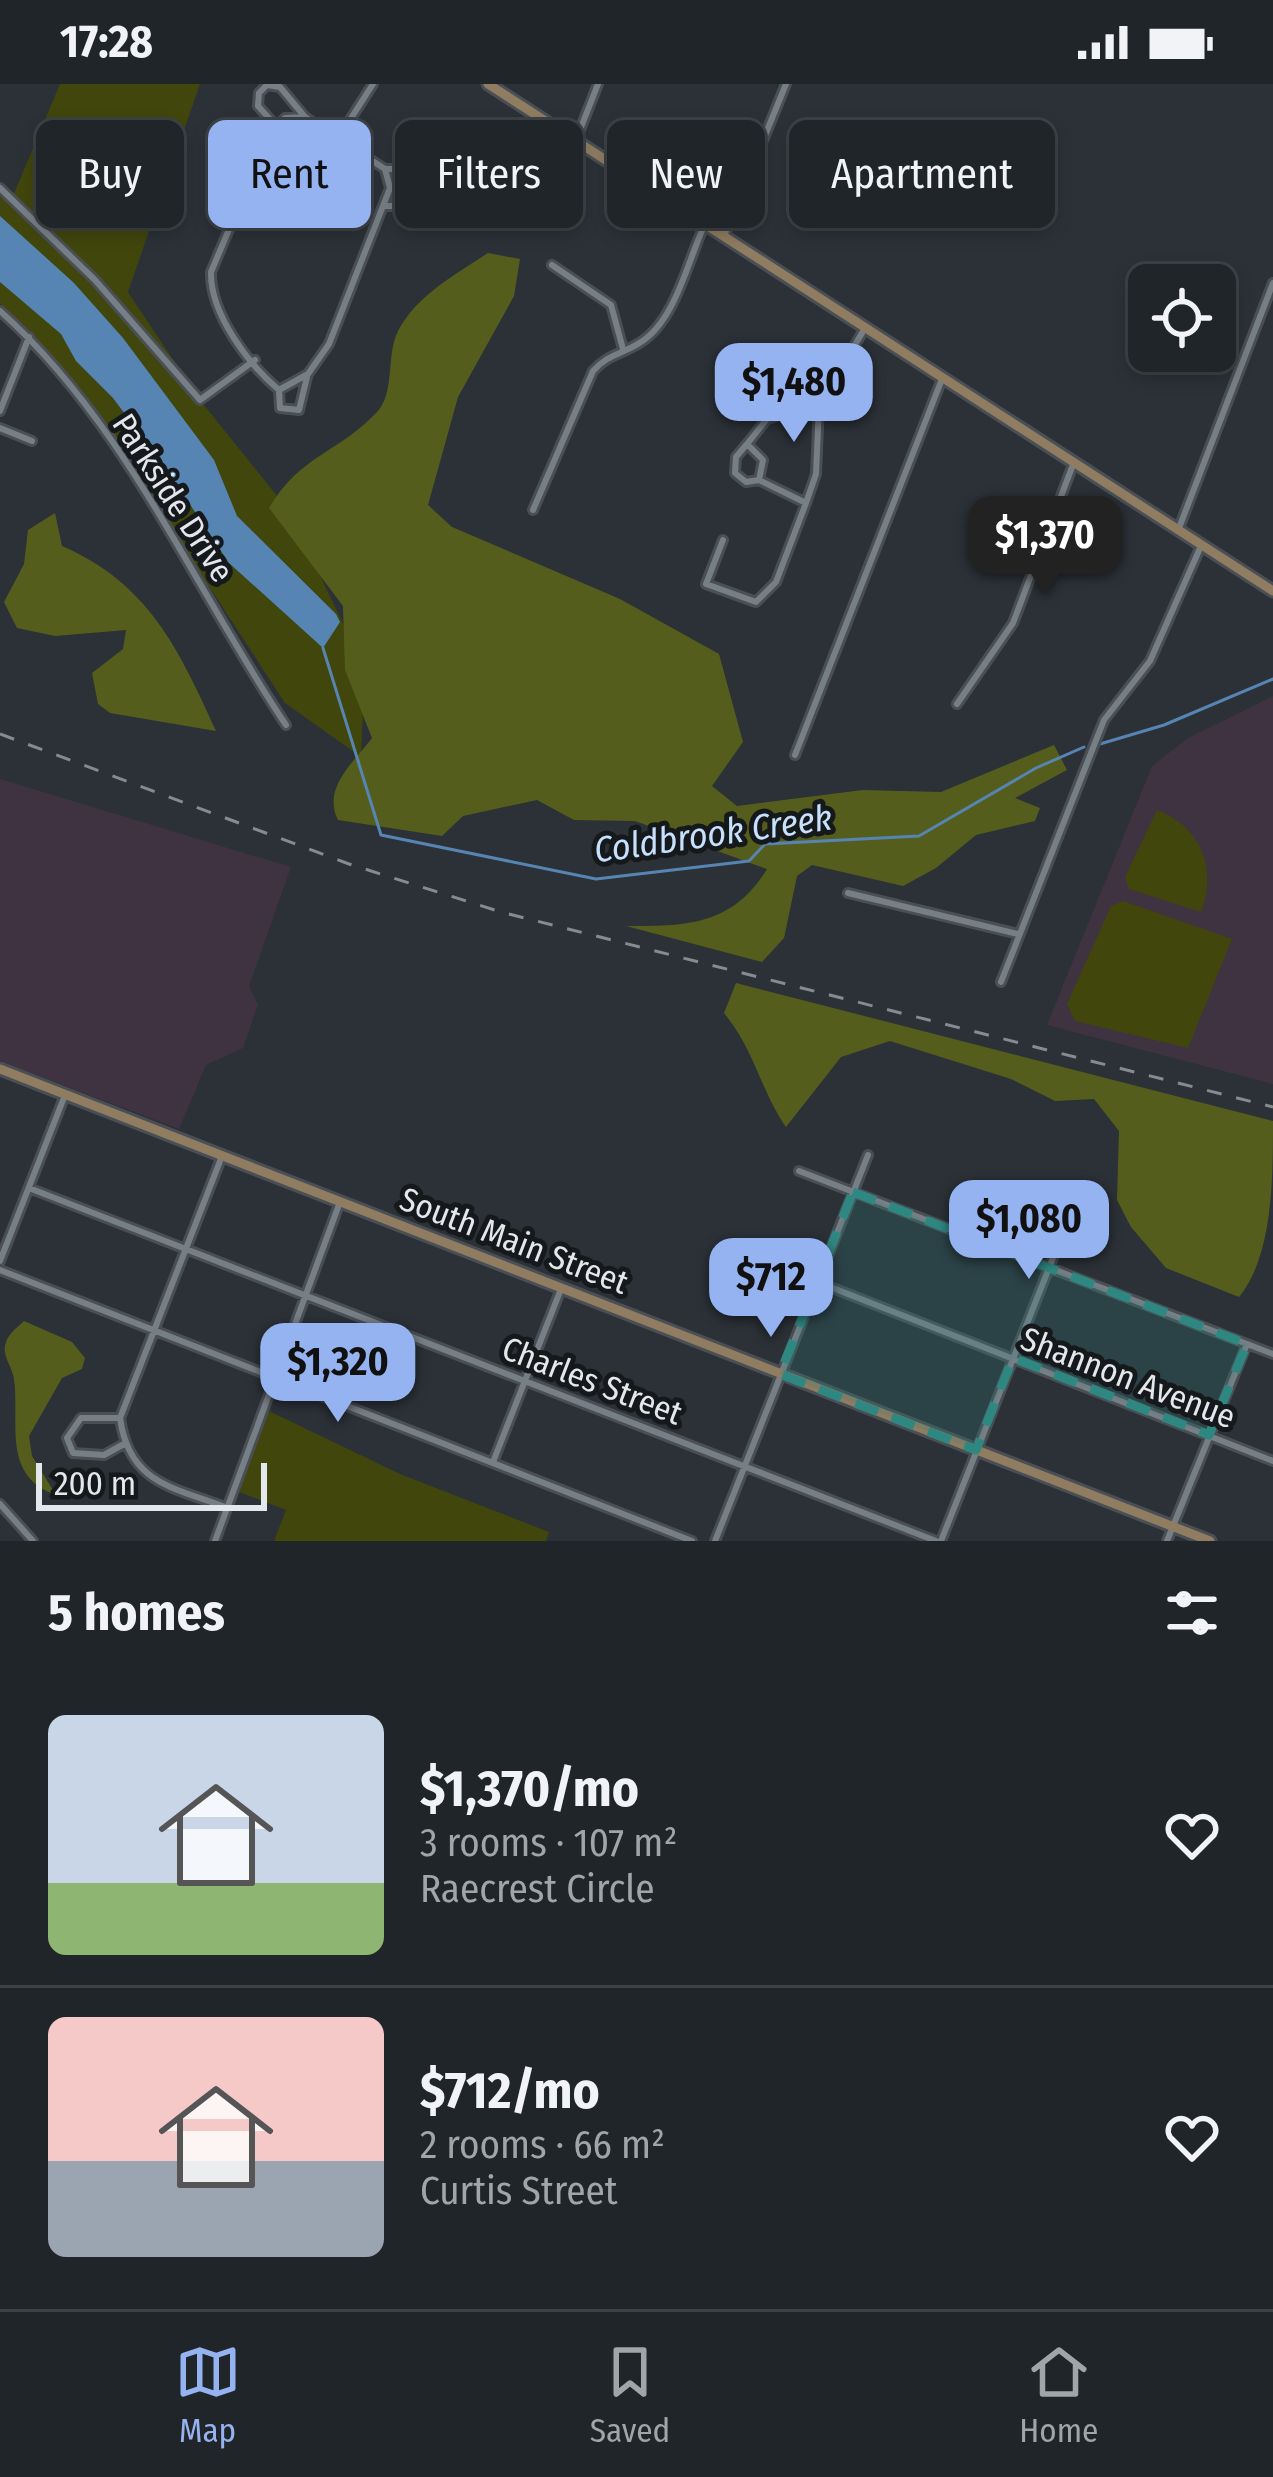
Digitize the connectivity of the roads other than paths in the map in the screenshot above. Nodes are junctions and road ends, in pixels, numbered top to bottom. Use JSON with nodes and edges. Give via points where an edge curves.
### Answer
{"nodes":[{"id":1,"x":374,"y":84,"type":"edge"},
{"id":2,"x":488,"y":84,"type":"edge"},
{"id":3,"x":598,"y":84,"type":"edge"},
{"id":4,"x":786,"y":84,"type":"edge"},
{"id":5,"x":304,"y":117,"type":"junction"},
{"id":6,"x":271,"y":120,"type":"edge"},
{"id":7,"x":282,"y":120,"type":"edge"},
{"id":8,"x":309,"y":120,"type":"edge"},
{"id":9,"x":350,"y":120,"type":"edge"},
{"id":10,"x":545,"y":120,"type":"edge"},
{"id":11,"x":583,"y":122,"type":"edge"},
{"id":12,"x":371,"y":159,"type":"edge"},
{"id":13,"x":385,"y":169,"type":"junction"},
{"id":14,"x":0,"y":188,"type":"edge"},
{"id":15,"x":386,"y":206,"type":"junction"},
{"id":16,"x":231,"y":228,"type":"edge"},
{"id":17,"x":703,"y":228,"type":"edge"},
{"id":18,"x":711,"y":228,"type":"edge"},
{"id":19,"x":724,"y":236,"type":"junction"},
{"id":20,"x":552,"y":265,"type":"dead end"},
{"id":21,"x":1273,"y":283,"type":"edge"},
{"id":22,"x":0,"y":311,"type":"edge"},
{"id":23,"x":865,"y":328,"type":"junction"},
{"id":24,"x":29,"y":337,"type":"junction"},
{"id":25,"x":623,"y":349,"type":"junction"},
{"id":26,"x":255,"y":361,"type":"junction"},
{"id":27,"x":308,"y":374,"type":"junction"},
{"id":28,"x":942,"y":379,"type":"junction"},
{"id":29,"x":279,"y":390,"type":"junction"},
{"id":30,"x":822,"y":401,"type":"junction"},
{"id":31,"x":0,"y":411,"type":"edge"},
{"id":32,"x":0,"y":428,"type":"edge"},
{"id":33,"x":32,"y":441,"type":"dead end"},
{"id":34,"x":747,"y":443,"type":"junction"},
{"id":35,"x":1074,"y":461,"type":"junction"},
{"id":36,"x":759,"y":480,"type":"junction"},
{"id":37,"x":806,"y":503,"type":"junction"},
{"id":38,"x":533,"y":510,"type":"dead end"},
{"id":39,"x":1179,"y":528,"type":"junction"},
{"id":40,"x":723,"y":540,"type":"dead end"},
{"id":41,"x":1201,"y":546,"type":"junction"},
{"id":42,"x":1273,"y":591,"type":"edge"},
{"id":43,"x":957,"y":704,"type":"dead end"},
{"id":44,"x":286,"y":725,"type":"dead end"},
{"id":45,"x":795,"y":754,"type":"dead end"},
{"id":46,"x":848,"y":893,"type":"dead end"},
{"id":47,"x":1018,"y":934,"type":"junction"},
{"id":48,"x":1001,"y":982,"type":"dead end"},
{"id":49,"x":0,"y":1069,"type":"edge"},
{"id":50,"x":65,"y":1095,"type":"junction"},
{"id":51,"x":868,"y":1155,"type":"dead end"},
{"id":52,"x":222,"y":1156,"type":"junction"},
{"id":53,"x":800,"y":1171,"type":"dead end"},
{"id":54,"x":29,"y":1188,"type":"junction"},
{"id":55,"x":853,"y":1192,"type":"junction"},
{"id":56,"x":340,"y":1202,"type":"junction"},
{"id":57,"x":1064,"y":1230,"type":"dead end"},
{"id":58,"x":187,"y":1249,"type":"junction"},
{"id":59,"x":0,"y":1261,"type":"edge"},
{"id":60,"x":764,"y":1261,"type":"dead end"},
{"id":61,"x":1048,"y":1267,"type":"junction"},
{"id":62,"x":0,"y":1270,"type":"edge"},
{"id":63,"x":816,"y":1282,"type":"junction"},
{"id":64,"x":561,"y":1288,"type":"junction"},
{"id":65,"x":305,"y":1294,"type":"junction"},
{"id":66,"x":155,"y":1332,"type":"junction"},
{"id":67,"x":1247,"y":1344,"type":"junction"},
{"id":68,"x":1273,"y":1354,"type":"edge"},
{"id":69,"x":1013,"y":1358,"type":"junction"},
{"id":70,"x":780,"y":1374,"type":"junction"},
{"id":71,"x":275,"y":1378,"type":"junction"},
{"id":72,"x":524,"y":1381,"type":"junction"},
{"id":73,"x":120,"y":1418,"type":"junction"},
{"id":74,"x":1209,"y":1436,"type":"junction"},
{"id":75,"x":124,"y":1444,"type":"junction"},
{"id":76,"x":976,"y":1450,"type":"junction"},
{"id":77,"x":1273,"y":1461,"type":"edge"},
{"id":78,"x":493,"y":1462,"type":"junction"},
{"id":79,"x":744,"y":1465,"type":"junction"},
{"id":80,"x":0,"y":1504,"type":"edge"},
{"id":81,"x":226,"y":1508,"type":"junction"},
{"id":82,"x":1173,"y":1526,"type":"junction"},
{"id":83,"x":33,"y":1541,"type":"edge"},
{"id":84,"x":215,"y":1541,"type":"edge"},
{"id":85,"x":692,"y":1541,"type":"edge"},
{"id":86,"x":716,"y":1541,"type":"edge"},
{"id":87,"x":939,"y":1541,"type":"edge"},
{"id":88,"x":1167,"y":1541,"type":"edge"},
{"id":89,"x":1210,"y":1541,"type":"edge"}],
"edges":[{"from":1,"to":9,"type":"street"},
{"from":2,"to":10,"type":"street"},
{"from":3,"to":11,"type":"street"},
{"from":4,"to":19,"type":"street"},
{"from":5,"to":6,"type":"street","via":[[280,87],[267,85],[258,106]]},
{"from":5,"to":7,"type":"street"},
{"from":5,"to":8,"type":"street"},
{"from":12,"to":13,"type":"street"},
{"from":13,"to":15,"type":"street"},
{"from":13,"to":15,"type":"street","via":[[408,169],[423,188],[398,209]]},
{"from":14,"to":26,"type":"street","via":[[200,400]]},
{"from":15,"to":27,"type":"street","via":[[337,327]]},
{"from":16,"to":26,"type":"street","via":[[212,272],[217,310]]},
{"from":17,"to":25,"type":"street","via":[[662,322]]},
{"from":18,"to":19,"type":"street"},
{"from":19,"to":23,"type":"street"},
{"from":20,"to":25,"type":"street","via":[[610,304]]},
{"from":21,"to":39,"type":"street"},
{"from":22,"to":24,"type":"street","name":"Parkside Drive"},
{"from":23,"to":28,"type":"street"},
{"from":23,"to":30,"type":"street"},
{"from":24,"to":31,"type":"street"},
{"from":24,"to":44,"type":"street","name":"Parkside Drive","via":[[119,455]]},
{"from":25,"to":38,"type":"street","via":[[593,371]]},
{"from":26,"to":29,"type":"street"},
{"from":27,"to":29,"type":"street"},
{"from":27,"to":29,"type":"street","via":[[299,410],[280,408]]},
{"from":28,"to":35,"type":"street"},
{"from":28,"to":45,"type":"street"},
{"from":30,"to":34,"type":"street","via":[[767,419]]},
{"from":30,"to":37,"type":"street"},
{"from":32,"to":33,"type":"street"},
{"from":34,"to":36,"type":"street","via":[[763,460]]},
{"from":34,"to":36,"type":"street","via":[[735,473]]},
{"from":35,"to":39,"type":"street"},
{"from":35,"to":43,"type":"street","via":[[1012,622]]},
{"from":36,"to":37,"type":"street"},
{"from":37,"to":40,"type":"street","via":[[776,582],[755,602],[706,584]]},
{"from":39,"to":41,"type":"street"},
{"from":41,"to":42,"type":"street"},
{"from":41,"to":47,"type":"street","via":[[1150,661],[1104,721]]},
{"from":46,"to":47,"type":"street"},
{"from":47,"to":48,"type":"street"},
{"from":49,"to":50,"type":"street","name":"South Main Street"},
{"from":50,"to":52,"type":"street","name":"South Main Street"},
{"from":50,"to":54,"type":"street"},
{"from":51,"to":55,"type":"street"},
{"from":52,"to":56,"type":"street","name":"South Main Street"},
{"from":52,"to":58,"type":"street"},
{"from":53,"to":55,"type":"street"},
{"from":54,"to":58,"type":"street","name":"Charles Street"},
{"from":54,"to":59,"type":"street"},
{"from":55,"to":61,"type":"street"},
{"from":55,"to":63,"type":"street"},
{"from":56,"to":64,"type":"street","name":"South Main Street"},
{"from":56,"to":65,"type":"street"},
{"from":57,"to":61,"type":"street"},
{"from":58,"to":65,"type":"street","name":"Charles Street"},
{"from":58,"to":66,"type":"street"},
{"from":60,"to":63,"type":"street","name":"Shannon Avenue"},
{"from":61,"to":67,"type":"street"},
{"from":61,"to":69,"type":"street"},
{"from":62,"to":66,"type":"street"},
{"from":63,"to":69,"type":"street","name":"Shannon Avenue"},
{"from":63,"to":70,"type":"street"},
{"from":64,"to":70,"type":"street","name":"South Main Street"},
{"from":64,"to":72,"type":"street"},
{"from":65,"to":71,"type":"street"},
{"from":65,"to":72,"type":"street","name":"Charles Street"},
{"from":66,"to":71,"type":"street"},
{"from":66,"to":73,"type":"street"},
{"from":67,"to":68,"type":"street"},
{"from":67,"to":74,"type":"street"},
{"from":69,"to":74,"type":"street","name":"Shannon Avenue"},
{"from":69,"to":76,"type":"street"},
{"from":70,"to":76,"type":"street","name":"South Main Street"},
{"from":70,"to":79,"type":"street"},
{"from":71,"to":78,"type":"street"},
{"from":71,"to":81,"type":"street"},
{"from":72,"to":78,"type":"street"},
{"from":72,"to":79,"type":"street","name":"Charles Street"},
{"from":73,"to":75,"type":"street"},
{"from":73,"to":75,"type":"street","via":[[81,1418],[67,1438],[73,1453],[87,1457]]},
{"from":74,"to":77,"type":"street","name":"Shannon Avenue"},
{"from":74,"to":82,"type":"street"},
{"from":75,"to":81,"type":"street","via":[[159,1482]]},
{"from":76,"to":82,"type":"street","name":"South Main Street"},
{"from":76,"to":87,"type":"street"},
{"from":78,"to":85,"type":"street"},
{"from":79,"to":86,"type":"street"},
{"from":79,"to":87,"type":"street","name":"Charles Street"},
{"from":80,"to":83,"type":"street"},
{"from":81,"to":84,"type":"street"},
{"from":82,"to":88,"type":"street"},
{"from":82,"to":89,"type":"street","name":"South Main Street"}]}
